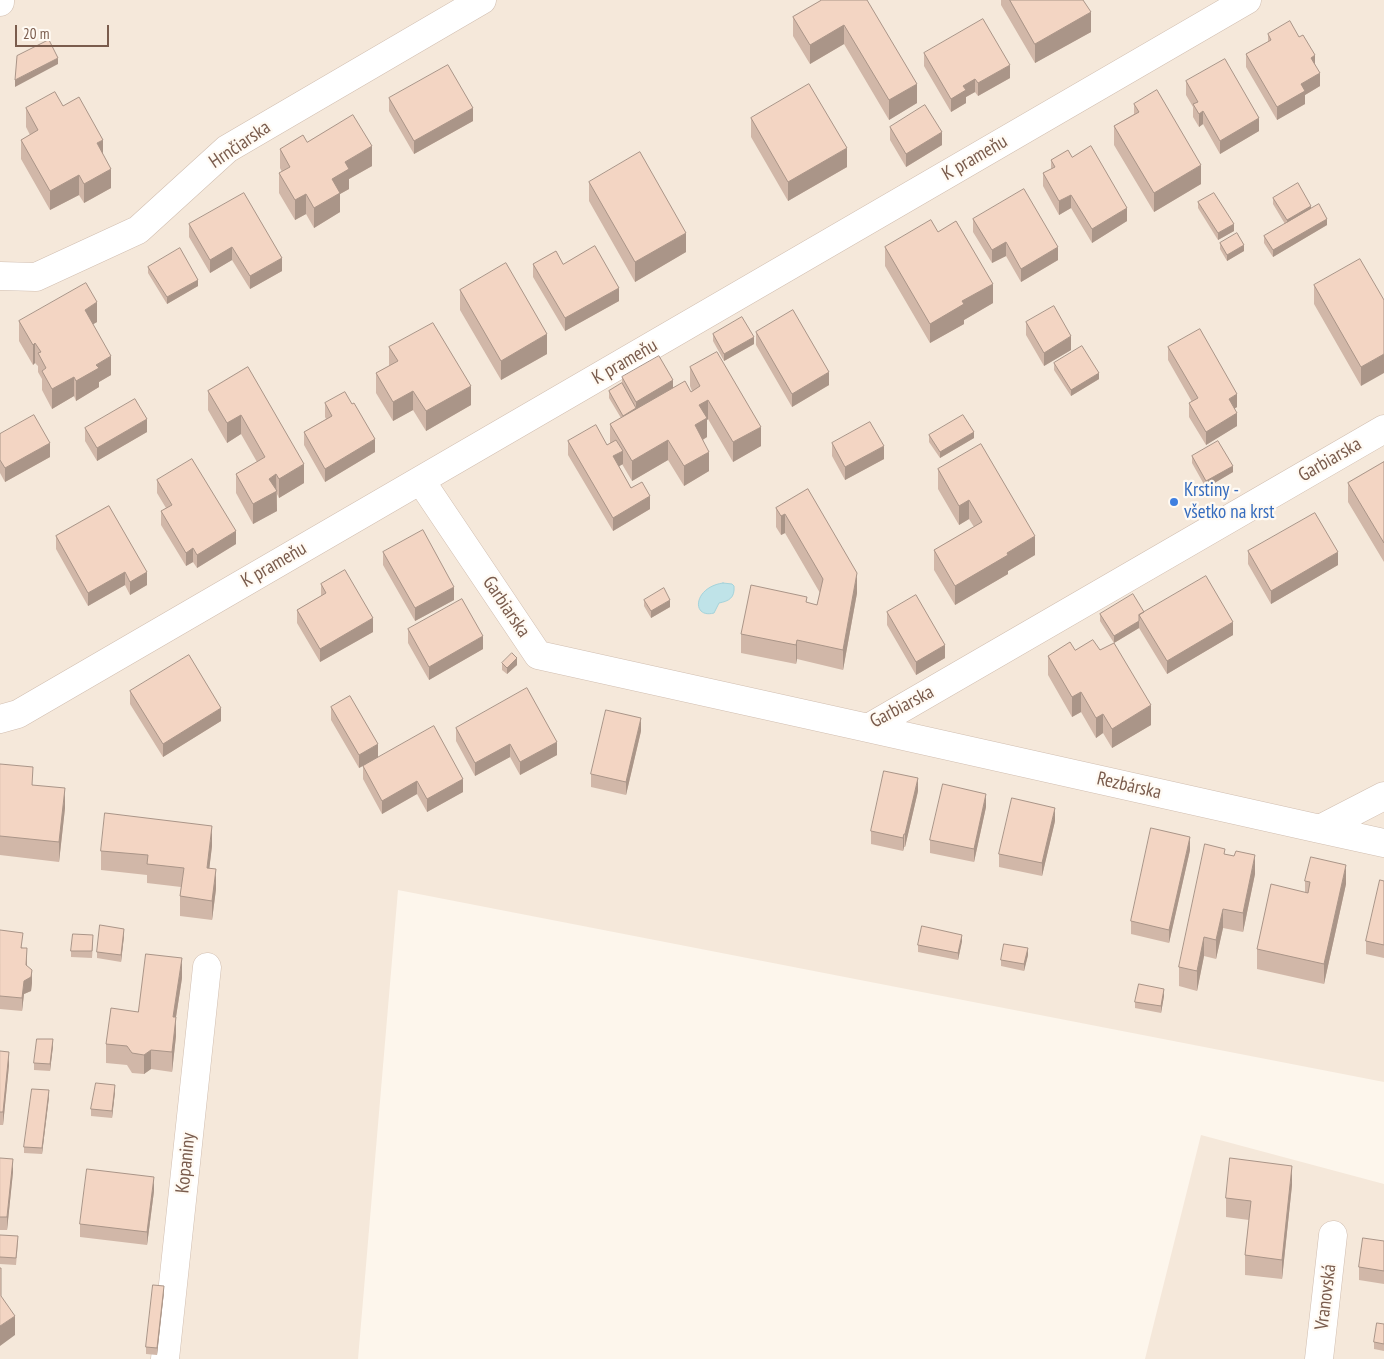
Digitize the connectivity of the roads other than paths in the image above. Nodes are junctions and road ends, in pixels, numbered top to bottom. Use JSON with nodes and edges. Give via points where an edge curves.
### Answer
{"nodes":[{"id":1,"x":482,"y":0,"type":"edge"},
{"id":2,"x":1247,"y":0,"type":"edge"},
{"id":3,"x":0,"y":276,"type":"edge"},
{"id":4,"x":1384,"y":429,"type":"edge"},
{"id":5,"x":421,"y":480,"type":"junction"},
{"id":6,"x":0,"y":719,"type":"edge"},
{"id":7,"x":868,"y":728,"type":"junction"},
{"id":8,"x":1384,"y":796,"type":"edge"},
{"id":9,"x":1320,"y":829,"type":"junction"},
{"id":10,"x":1384,"y":843,"type":"edge"},
{"id":11,"x":207,"y":967,"type":"dead end"},
{"id":12,"x":1333,"y":1235,"type":"dead end"},
{"id":13,"x":165,"y":1359,"type":"edge"},
{"id":14,"x":1319,"y":1359,"type":"edge"}],
"edges":[{"from":1,"to":3,"type":"street","name":"Hrnčiarska","via":[[227,149],[138,230],[36,277]]},
{"from":2,"to":5,"type":"street","name":"K prameňu"},
{"from":4,"to":7,"type":"street","name":"Garbiarska"},
{"from":5,"to":6,"type":"street","name":"K prameňu","via":[[18,714]]},
{"from":5,"to":7,"type":"street","name":"Garbiarska","via":[[538,655]]},
{"from":7,"to":9,"type":"street","name":"Rezbárska"},
{"from":8,"to":9,"type":"street"},
{"from":9,"to":10,"type":"street","name":"Rezbárska"},
{"from":11,"to":13,"type":"street","name":"Kopaniny"},
{"from":12,"to":14,"type":"street","name":"Vranovská"}]}
